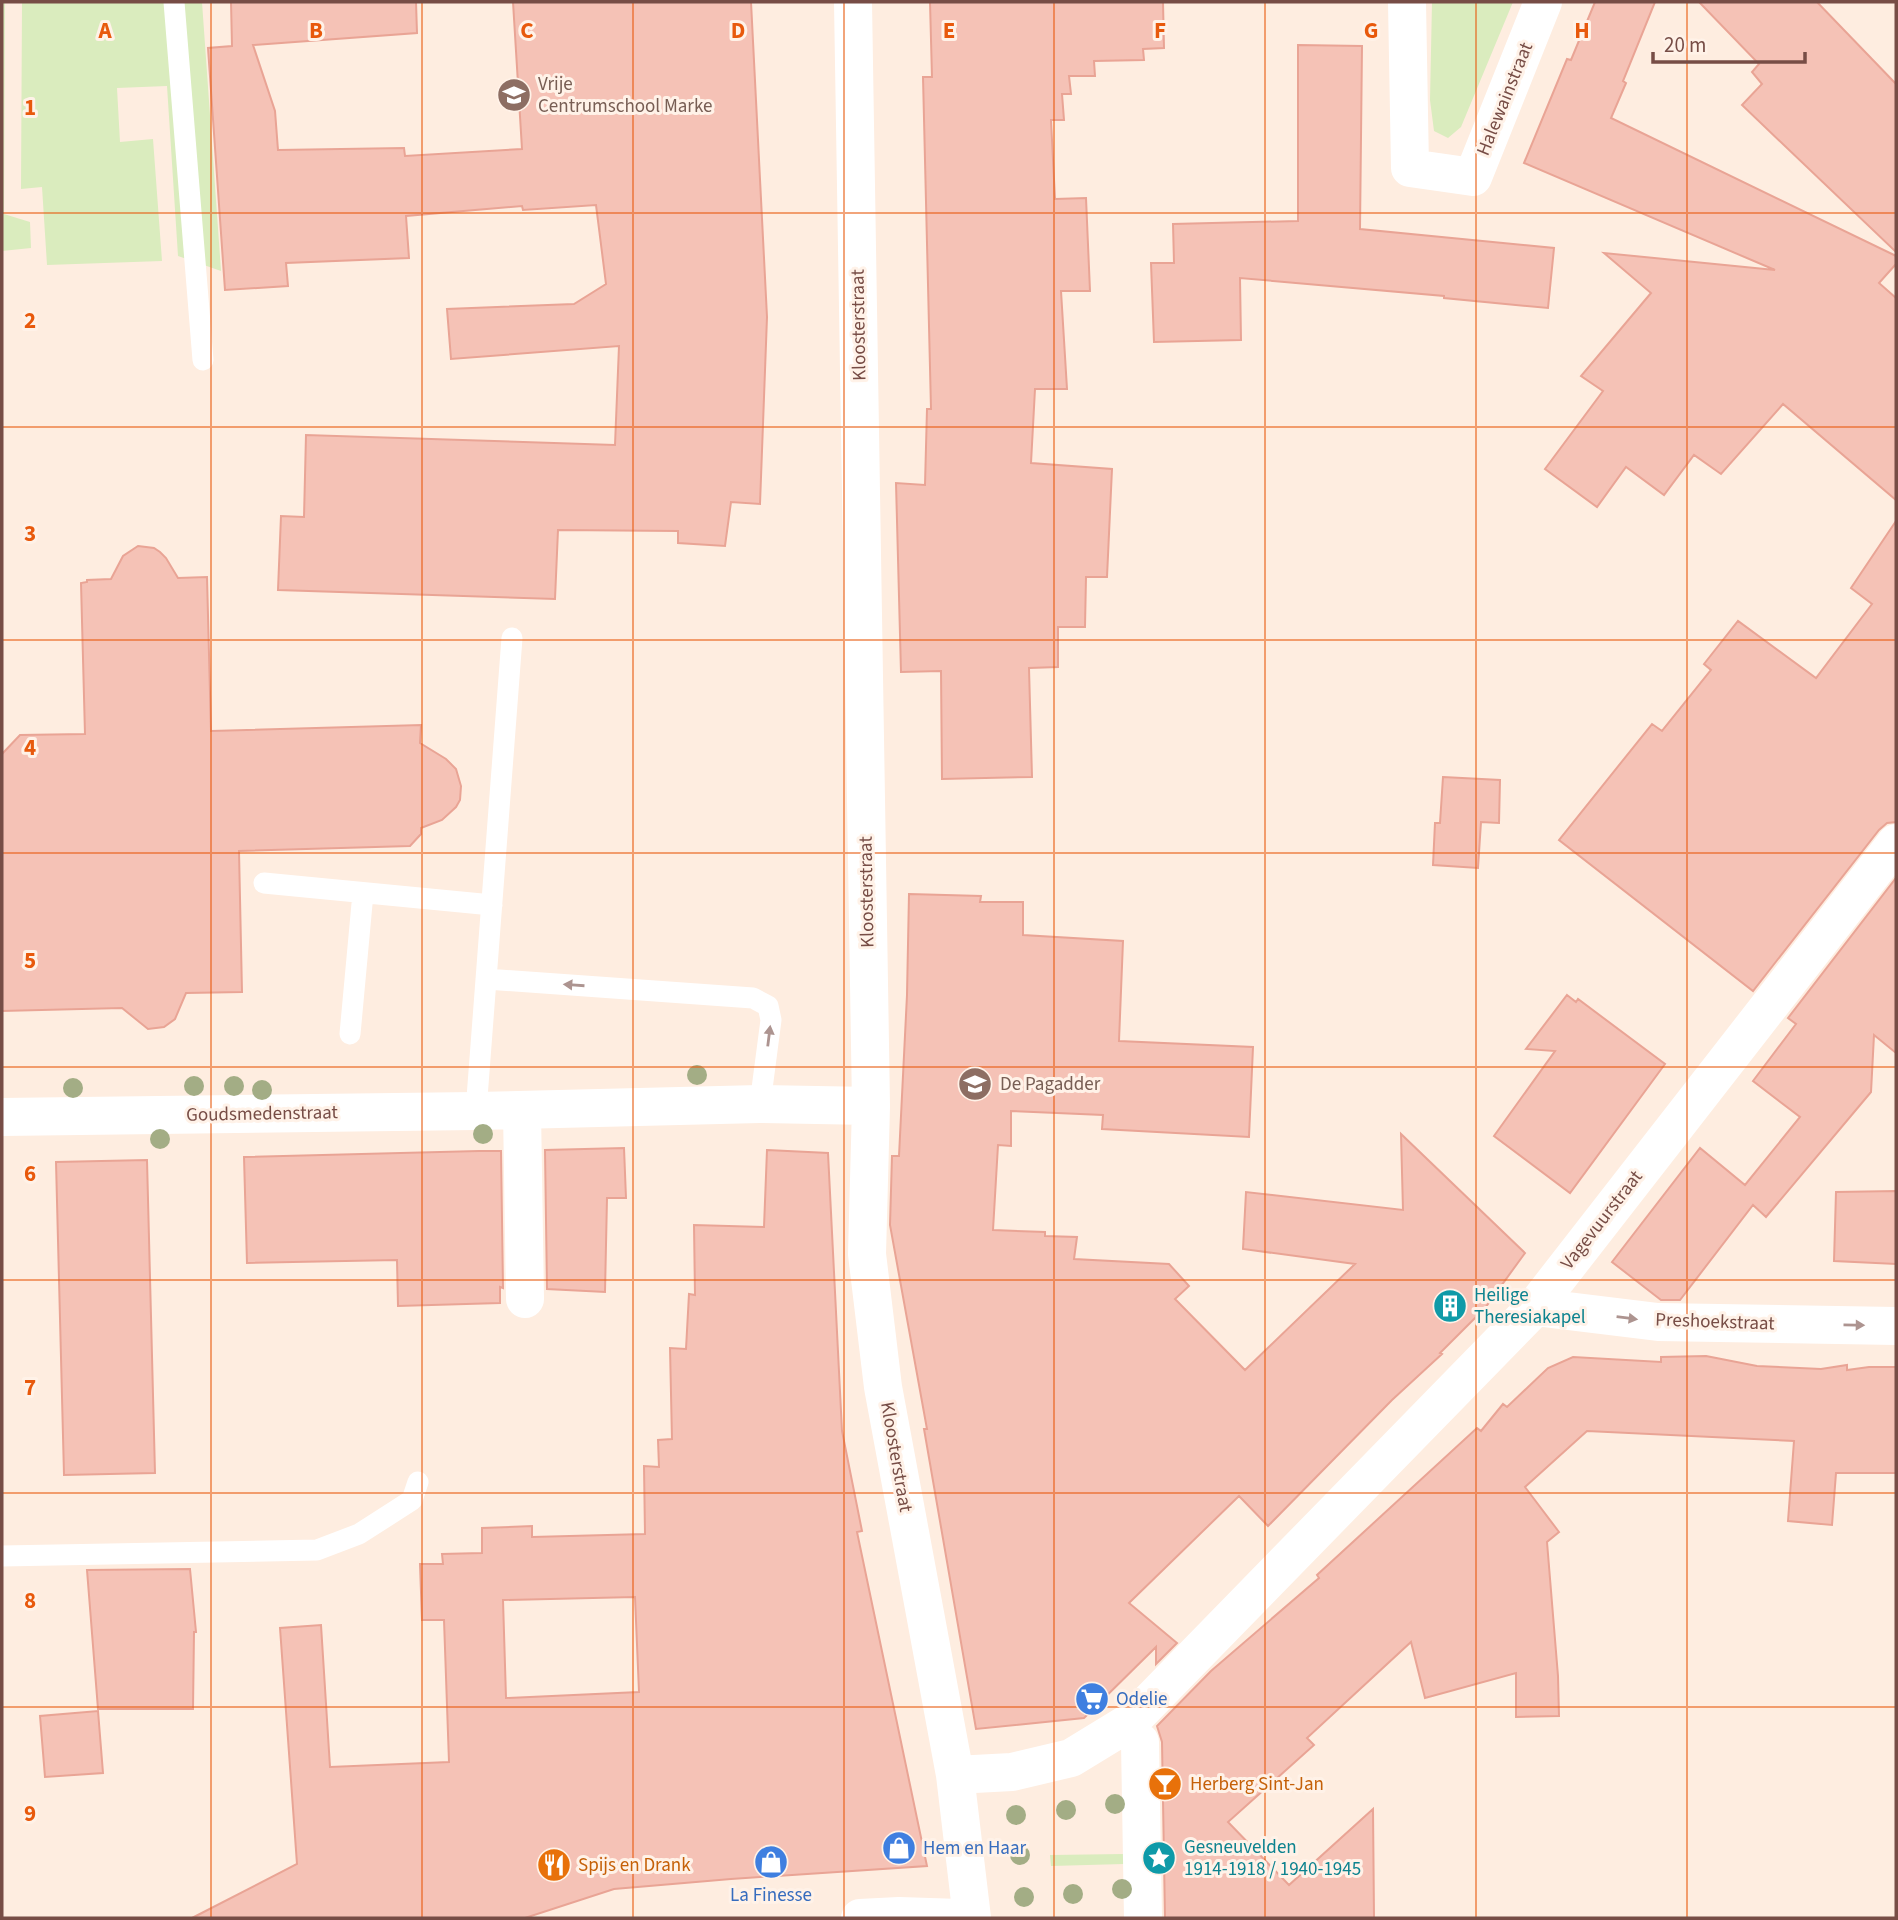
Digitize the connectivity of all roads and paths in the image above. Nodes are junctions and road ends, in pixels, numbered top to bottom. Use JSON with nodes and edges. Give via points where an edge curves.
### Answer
{"nodes":[{"id":1,"x":174,"y":2,"type":"edge"},
{"id":2,"x":853,"y":2,"type":"edge"},
{"id":3,"x":1407,"y":2,"type":"edge"},
{"id":4,"x":1544,"y":2,"type":"edge"},
{"id":5,"x":203,"y":360,"type":"dead end"},
{"id":6,"x":512,"y":638,"type":"dead end"},
{"id":7,"x":1896,"y":843,"type":"edge"},
{"id":8,"x":264,"y":883,"type":"dead end"},
{"id":9,"x":363,"y":893,"type":"junction"},
{"id":10,"x":492,"y":905,"type":"junction"},
{"id":11,"x":486,"y":979,"type":"junction"},
{"id":12,"x":350,"y":1034,"type":"dead end"},
{"id":13,"x":760,"y":1104,"type":"junction"},
{"id":14,"x":871,"y":1107,"type":"junction"},
{"id":15,"x":522,"y":1110,"type":"junction"},
{"id":16,"x":476,"y":1111,"type":"junction"},
{"id":17,"x":2,"y":1116,"type":"edge"},
{"id":18,"x":524,"y":1299,"type":"dead end"},
{"id":19,"x":1535,"y":1307,"type":"junction"},
{"id":20,"x":1896,"y":1326,"type":"edge"},
{"id":21,"x":418,"y":1482,"type":"dead end"},
{"id":22,"x":2,"y":1556,"type":"edge"},
{"id":23,"x":1135,"y":1732,"type":"junction"},
{"id":24,"x":955,"y":1775,"type":"junction"},
{"id":25,"x":860,"y":1918,"type":"edge"},
{"id":26,"x":960,"y":1918,"type":"edge"},
{"id":27,"x":972,"y":1918,"type":"edge"},
{"id":28,"x":1143,"y":1918,"type":"edge"}],
"edges":[{"from":1,"to":5,"type":"lane"},
{"from":2,"to":14,"type":"street","name":"Kloosterstraat"},
{"from":3,"to":4,"type":"street","name":"Halewainstraat","via":[[1410,169],[1473,177]]},
{"from":6,"to":10,"type":"lane"},
{"from":7,"to":19,"type":"street","name":"Vagevuurstraat"},
{"from":8,"to":9,"type":"lane"},
{"from":9,"to":10,"type":"lane"},
{"from":9,"to":12,"type":"lane"},
{"from":10,"to":11,"type":"lane"},
{"from":13,"to":11,"type":"lane","one_way":true,"via":[[771,1020],[768,1006],[753,998]]},
{"from":11,"to":16,"type":"lane"},
{"from":13,"to":14,"type":"street","name":"Goudsmedenstraat"},
{"from":13,"to":15,"type":"street","name":"Goudsmedenstraat"},
{"from":14,"to":24,"type":"street","name":"Kloosterstraat","via":[[867,1254],[883,1387]]},
{"from":15,"to":16,"type":"street","name":"Goudsmedenstraat"},
{"from":15,"to":18,"type":"street"},
{"from":16,"to":17,"type":"street","name":"Goudsmedenstraat"},
{"from":19,"to":20,"type":"street","name":"Preshoekstraat","one_way":true,"via":[[1658,1322]]},
{"from":19,"to":23,"type":"street","name":"Vagevuurstraat"},
{"from":21,"to":22,"type":"lane","via":[[412,1500],[359,1534],[317,1550]]},
{"from":23,"to":24,"type":"street","name":"Vagevuurstraat","via":[[1071,1758],[1012,1772]]},
{"from":23,"to":28,"type":"street"},
{"from":24,"to":27,"type":"street","name":"Kloosterstraat"},
{"from":25,"to":26,"type":"street"}]}
